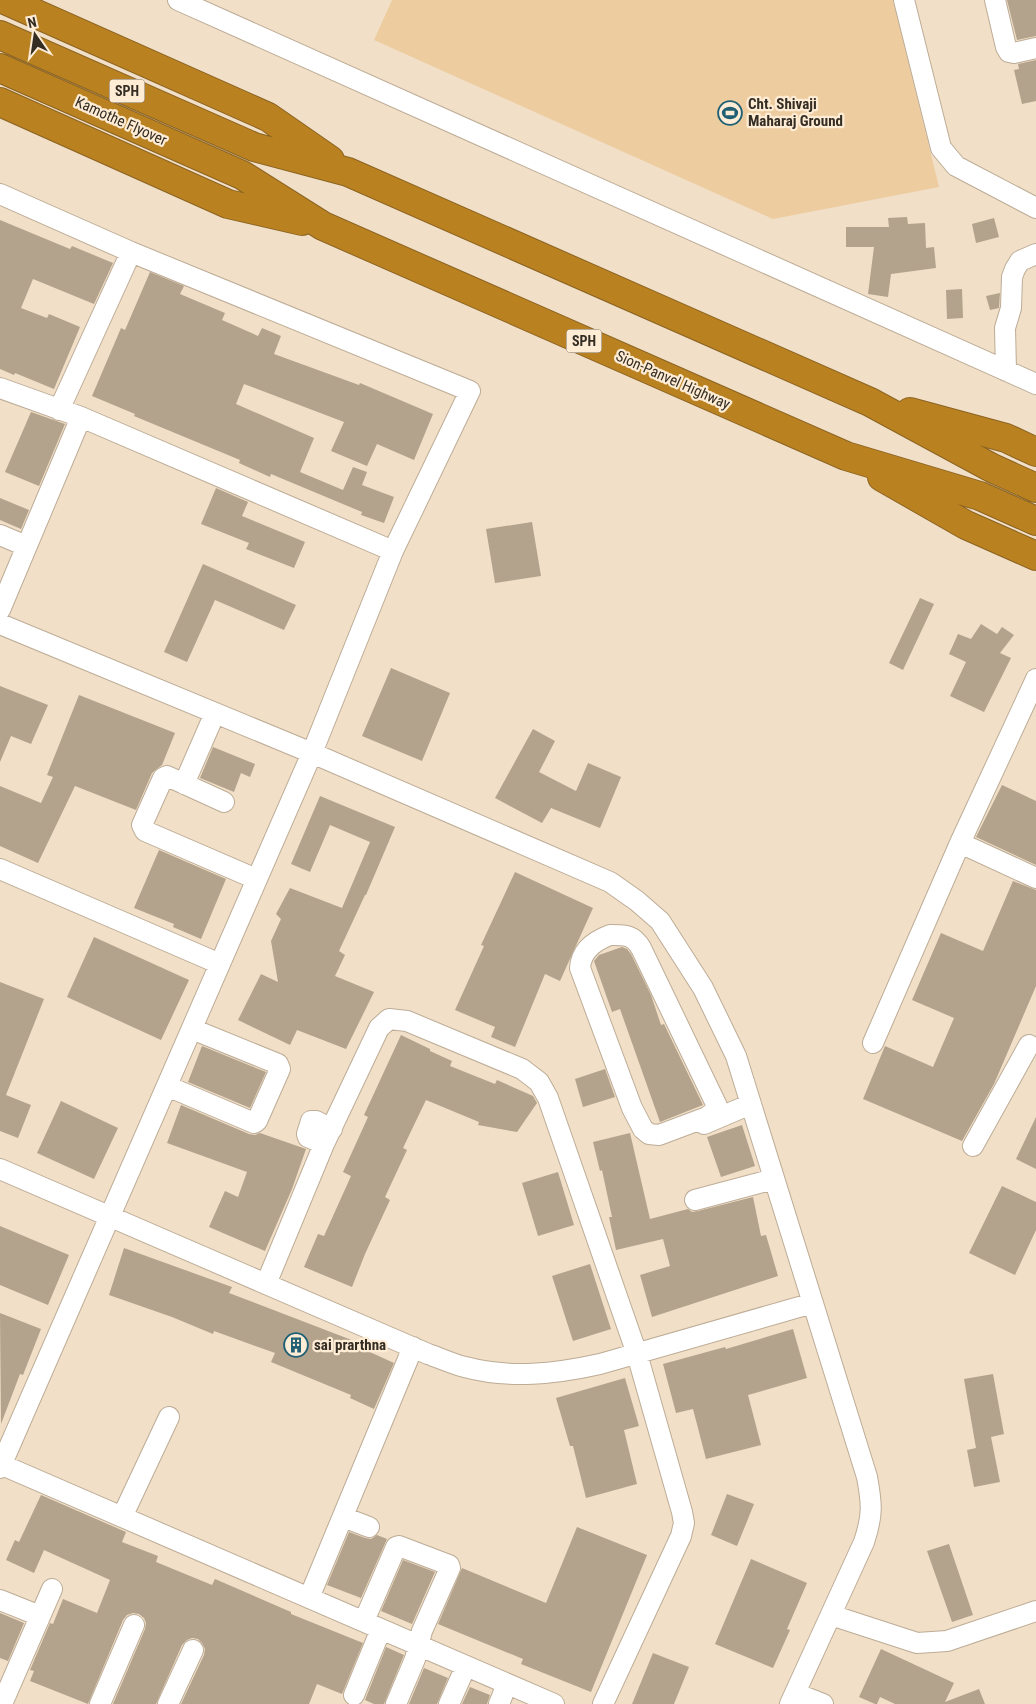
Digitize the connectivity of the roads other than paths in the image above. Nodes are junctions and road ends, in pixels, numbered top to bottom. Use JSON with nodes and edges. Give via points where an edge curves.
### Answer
{"nodes":[{"id":1,"x":5,"y":0,"type":"edge"},
{"id":2,"x":178,"y":0,"type":"edge"},
{"id":3,"x":904,"y":0,"type":"edge"},
{"id":4,"x":995,"y":0,"type":"edge"},
{"id":5,"x":0,"y":35,"type":"edge"},
{"id":6,"x":1036,"y":48,"type":"edge"},
{"id":7,"x":0,"y":68,"type":"edge"},
{"id":8,"x":0,"y":102,"type":"edge"},
{"id":9,"x":348,"y":172,"type":"junction"},
{"id":10,"x":242,"y":175,"type":"joint"},
{"id":11,"x":0,"y":194,"type":"edge"},
{"id":12,"x":1036,"y":208,"type":"edge"},
{"id":13,"x":323,"y":226,"type":"junction"},
{"id":14,"x":131,"y":252,"type":"junction"},
{"id":15,"x":1036,"y":254,"type":"edge"},
{"id":16,"x":1006,"y":371,"type":"junction"},
{"id":17,"x":1036,"y":384,"type":"edge"},
{"id":18,"x":0,"y":388,"type":"edge"},
{"id":19,"x":870,"y":402,"type":"junction"},
{"id":20,"x":59,"y":410,"type":"junction"},
{"id":21,"x":81,"y":417,"type":"junction"},
{"id":22,"x":1036,"y":452,"type":"edge"},
{"id":23,"x":846,"y":456,"type":"junction"},
{"id":24,"x":1036,"y":488,"type":"edge"},
{"id":25,"x":1036,"y":521,"type":"edge"},
{"id":26,"x":0,"y":535,"type":"edge"},
{"id":27,"x":26,"y":546,"type":"junction"},
{"id":28,"x":393,"y":550,"type":"junction"},
{"id":29,"x":1036,"y":556,"type":"edge"},
{"id":30,"x":0,"y":610,"type":"edge"},
{"id":31,"x":0,"y":624,"type":"edge"},
{"id":32,"x":1036,"y":679,"type":"edge"},
{"id":33,"x":215,"y":713,"type":"junction"},
{"id":34,"x":312,"y":753,"type":"junction"},
{"id":35,"x":184,"y":784,"type":"junction"},
{"id":36,"x":224,"y":802,"type":"dead end"},
{"id":37,"x":960,"y":843,"type":"junction"},
{"id":38,"x":0,"y":869,"type":"edge"},
{"id":39,"x":1036,"y":878,"type":"edge"},
{"id":40,"x":256,"y":879,"type":"junction"},
{"id":41,"x":660,"y":921,"type":"junction"},
{"id":42,"x":641,"y":948,"type":"junction"},
{"id":43,"x":220,"y":964,"type":"junction"},
{"id":44,"x":192,"y":1029,"type":"junction"},
{"id":45,"x":1034,"y":1041,"type":"edge"},
{"id":46,"x":873,"y":1043,"type":"dead end"},
{"id":47,"x":167,"y":1086,"type":"junction"},
{"id":48,"x":751,"y":1104,"type":"junction"},
{"id":49,"x":693,"y":1129,"type":"dead end"},
{"id":50,"x":973,"y":1146,"type":"dead end"},
{"id":51,"x":0,"y":1169,"type":"edge"},
{"id":52,"x":774,"y":1178,"type":"junction"},
{"id":53,"x":695,"y":1200,"type":"dead end"},
{"id":54,"x":110,"y":1216,"type":"junction"},
{"id":55,"x":266,"y":1284,"type":"junction"},
{"id":56,"x":813,"y":1303,"type":"junction"},
{"id":57,"x":413,"y":1347,"type":"junction"},
{"id":58,"x":637,"y":1354,"type":"junction"},
{"id":59,"x":169,"y":1418,"type":"dead end"},
{"id":60,"x":1,"y":1466,"type":"edge"},
{"id":61,"x":122,"y":1517,"type":"junction"},
{"id":62,"x":343,"y":1517,"type":"junction"},
{"id":63,"x":369,"y":1527,"type":"dead end"},
{"id":64,"x":393,"y":1540,"type":"dead end"},
{"id":65,"x":310,"y":1598,"type":"junction"},
{"id":66,"x":0,"y":1600,"type":"edge"},
{"id":67,"x":1036,"y":1610,"type":"edge"},
{"id":68,"x":831,"y":1615,"type":"junction"},
{"id":69,"x":40,"y":1616,"type":"junction"},
{"id":70,"x":367,"y":1623,"type":"junction"},
{"id":71,"x":423,"y":1647,"type":"junction"},
{"id":72,"x":193,"y":1650,"type":"dead end"},
{"id":73,"x":467,"y":1666,"type":"junction"},
{"id":74,"x":507,"y":1684,"type":"junction"},
{"id":75,"x":354,"y":1695,"type":"dead end"},
{"id":76,"x":793,"y":1699,"type":"edge"},
{"id":77,"x":2,"y":1704,"type":"edge"},
{"id":78,"x":13,"y":1704,"type":"edge"},
{"id":79,"x":93,"y":1704,"type":"edge"},
{"id":80,"x":100,"y":1704,"type":"edge"},
{"id":81,"x":168,"y":1704,"type":"edge"},
{"id":82,"x":396,"y":1704,"type":"edge"},
{"id":83,"x":404,"y":1704,"type":"edge"},
{"id":84,"x":449,"y":1704,"type":"edge"},
{"id":85,"x":453,"y":1704,"type":"edge"},
{"id":86,"x":498,"y":1704,"type":"edge"},
{"id":87,"x":554,"y":1704,"type":"edge"},
{"id":88,"x":604,"y":1704,"type":"edge"},
{"id":89,"x":823,"y":1704,"type":"edge"}],
"edges":[{"from":1,"to":9,"type":"highway","via":[[268,117]]},
{"from":2,"to":16,"type":"street"},
{"from":3,"to":12,"type":"street","via":[[941,148],[956,166]]},
{"from":4,"to":6,"type":"street","via":[[1009,52]]},
{"from":5,"to":9,"type":"highway","name":"Kamothe Flyover","number":"SPH","via":[[254,147]]},
{"from":7,"to":10,"type":"highway","name":"Kamothe Flyover","number":"SPH"},
{"from":8,"to":13,"type":"highway","via":[[228,204]]},
{"from":9,"to":19,"type":"highway","number":"SPH"},
{"from":10,"to":13,"type":"highway","name":"Sion-Panvel Highway","number":"SPH"},
{"from":11,"to":14,"type":"street"},
{"from":13,"to":23,"type":"highway","name":"Sion-Panvel Highway","number":"SPH"},
{"from":14,"to":20,"type":"street"},
{"from":14,"to":28,"type":"street","via":[[470,391]]},
{"from":15,"to":16,"type":"street","via":[[1020,261],[1012,277],[1011,308],[1005,328]]},
{"from":16,"to":17,"type":"street"},
{"from":18,"to":20,"type":"street"},
{"from":19,"to":22,"type":"highway","via":[[1006,438]]},
{"from":19,"to":24,"type":"highway","number":"SPH"},
{"from":20,"to":21,"type":"street"},
{"from":21,"to":27,"type":"street"},
{"from":21,"to":28,"type":"street"},
{"from":23,"to":25,"type":"highway","name":"Sion-Panvel Highway","number":"SPH","via":[[980,496]]},
{"from":23,"to":29,"type":"highway","via":[[966,525]]},
{"from":26,"to":27,"type":"street"},
{"from":27,"to":30,"type":"street"},
{"from":28,"to":34,"type":"street"},
{"from":31,"to":33,"type":"street"},
{"from":32,"to":37,"type":"street"},
{"from":33,"to":34,"type":"street"},
{"from":33,"to":35,"type":"street"},
{"from":34,"to":40,"type":"street"},
{"from":34,"to":41,"type":"street","via":[[610,882]]},
{"from":35,"to":36,"type":"street"},
{"from":35,"to":40,"type":"street","via":[[167,776],[163,778],[142,825],[145,831]]},
{"from":37,"to":39,"type":"street"},
{"from":37,"to":46,"type":"street"},
{"from":38,"to":43,"type":"street"},
{"from":40,"to":43,"type":"street"},
{"from":41,"to":42,"type":"street"},
{"from":41,"to":48,"type":"street","via":[[703,988],[736,1056]]},
{"from":42,"to":42,"type":"street","via":[[638,942],[626,935],[598,939],[580,961],[580,968],[632,1108],[643,1129],[658,1135],[707,1118],[717,1106]]},
{"from":43,"to":44,"type":"street"},
{"from":44,"to":47,"type":"street"},
{"from":44,"to":47,"type":"street","via":[[278,1064],[280,1069],[258,1121],[254,1123]]},
{"from":45,"to":50,"type":"street"},
{"from":47,"to":54,"type":"street"},
{"from":48,"to":49,"type":"street"},
{"from":48,"to":52,"type":"street"},
{"from":51,"to":54,"type":"street"},
{"from":52,"to":53,"type":"street"},
{"from":52,"to":56,"type":"street"},
{"from":54,"to":55,"type":"street"},
{"from":54,"to":60,"type":"street"},
{"from":55,"to":57,"type":"street"},
{"from":55,"to":58,"type":"street","via":[[328,1136],[379,1028],[389,1019],[407,1021],[522,1069],[539,1082],[548,1098]]},
{"from":56,"to":58,"type":"street"},
{"from":56,"to":68,"type":"street","via":[[871,1498],[871,1521],[864,1542]]},
{"from":57,"to":58,"type":"street","via":[[465,1367],[529,1375],[566,1372]]},
{"from":57,"to":62,"type":"street"},
{"from":58,"to":88,"type":"street","via":[[684,1523],[681,1536]]},
{"from":59,"to":61,"type":"street"},
{"from":60,"to":61,"type":"street"},
{"from":61,"to":65,"type":"street"},
{"from":62,"to":63,"type":"street"},
{"from":62,"to":65,"type":"street"},
{"from":64,"to":70,"type":"street"},
{"from":65,"to":70,"type":"street"},
{"from":66,"to":69,"type":"street"},
{"from":67,"to":68,"type":"street","via":[[947,1641],[917,1643]]},
{"from":68,"to":76,"type":"street"},
{"from":69,"to":77,"type":"street"},
{"from":69,"to":78,"type":"street","via":[[56,1591]]},
{"from":70,"to":71,"type":"street"},
{"from":70,"to":71,"type":"street","via":[[396,1547],[449,1565],[422,1631]]},
{"from":70,"to":75,"type":"street"},
{"from":71,"to":73,"type":"street"},
{"from":71,"to":82,"type":"street"},
{"from":71,"to":83,"type":"street"},
{"from":72,"to":81,"type":"street"},
{"from":73,"to":74,"type":"street"},
{"from":73,"to":84,"type":"street"},
{"from":73,"to":85,"type":"street"},
{"from":74,"to":86,"type":"street"},
{"from":74,"to":87,"type":"street"},
{"from":76,"to":89,"type":"street"},
{"from":79,"to":80,"type":"street","via":[[130,1626]]}]}
